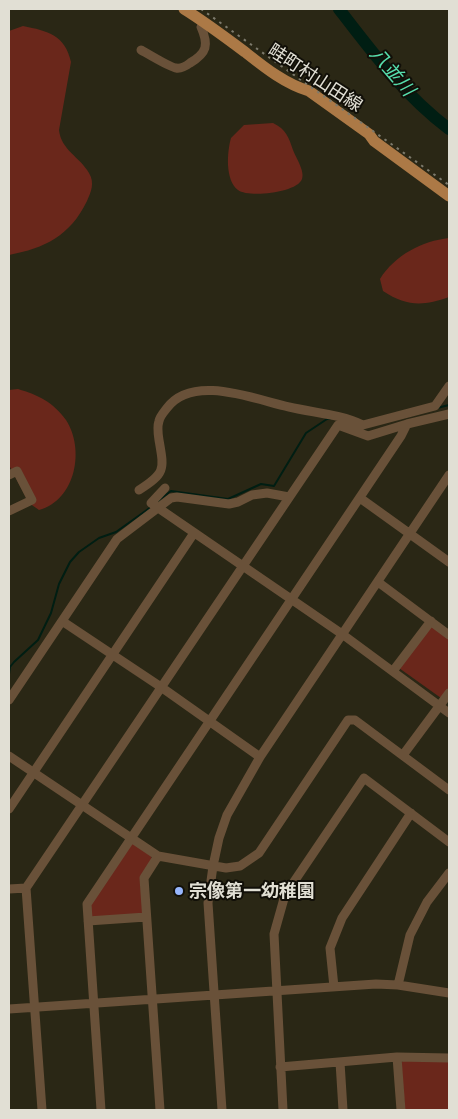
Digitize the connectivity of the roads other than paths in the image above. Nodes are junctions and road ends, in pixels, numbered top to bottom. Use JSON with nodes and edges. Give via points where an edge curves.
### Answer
{"nodes":[{"id":1,"x":184,"y":9,"type":"edge"},
{"id":2,"x":204,"y":22,"type":"junction"},
{"id":3,"x":141,"y":50,"type":"dead end"},
{"id":4,"x":449,"y":196,"type":"edge"},
{"id":5,"x":449,"y":386,"type":"edge"},
{"id":6,"x":449,"y":414,"type":"edge"},
{"id":7,"x":342,"y":422,"type":"junction"},
{"id":8,"x":407,"y":424,"type":"junction"},
{"id":9,"x":9,"y":475,"type":"edge"},
{"id":10,"x":449,"y":475,"type":"edge"},
{"id":11,"x":165,"y":488,"type":"dead end"},
{"id":12,"x":139,"y":490,"type":"dead end"},
{"id":13,"x":289,"y":497,"type":"junction"},
{"id":14,"x":360,"y":498,"type":"junction"},
{"id":15,"x":158,"y":509,"type":"junction"},
{"id":16,"x":9,"y":511,"type":"edge"},
{"id":17,"x":194,"y":533,"type":"junction"},
{"id":18,"x":410,"y":534,"type":"junction"},
{"id":19,"x":449,"y":562,"type":"edge"},
{"id":20,"x":244,"y":566,"type":"junction"},
{"id":21,"x":378,"y":582,"type":"junction"},
{"id":22,"x":292,"y":599,"type":"junction"},
{"id":23,"x":431,"y":620,"type":"junction"},
{"id":24,"x":62,"y":621,"type":"junction"},
{"id":25,"x":342,"y":634,"type":"junction"},
{"id":26,"x":449,"y":635,"type":"edge"},
{"id":27,"x":112,"y":655,"type":"junction"},
{"id":28,"x":393,"y":671,"type":"junction"},
{"id":29,"x":161,"y":687,"type":"junction"},
{"id":30,"x":449,"y":693,"type":"edge"},
{"id":31,"x":9,"y":700,"type":"edge"},
{"id":32,"x":440,"y":706,"type":"junction"},
{"id":33,"x":449,"y":713,"type":"edge"},
{"id":34,"x":210,"y":720,"type":"junction"},
{"id":35,"x":9,"y":755,"type":"edge"},
{"id":36,"x":403,"y":755,"type":"junction"},
{"id":37,"x":260,"y":757,"type":"junction"},
{"id":38,"x":34,"y":771,"type":"junction"},
{"id":39,"x":449,"y":790,"type":"edge"},
{"id":40,"x":82,"y":805,"type":"junction"},
{"id":41,"x":9,"y":809,"type":"edge"},
{"id":42,"x":411,"y":813,"type":"junction"},
{"id":43,"x":131,"y":837,"type":"junction"},
{"id":44,"x":449,"y":842,"type":"edge"},
{"id":45,"x":158,"y":856,"type":"junction"},
{"id":46,"x":213,"y":866,"type":"junction"},
{"id":47,"x":449,"y":872,"type":"edge"},
{"id":48,"x":26,"y":888,"type":"junction"},
{"id":49,"x":9,"y":889,"type":"edge"},
{"id":50,"x":146,"y":917,"type":"junction"},
{"id":51,"x":88,"y":921,"type":"junction"},
{"id":52,"x":398,"y":985,"type":"junction"},
{"id":53,"x":334,"y":987,"type":"junction"},
{"id":54,"x":276,"y":991,"type":"junction"},
{"id":55,"x":449,"y":993,"type":"edge"},
{"id":56,"x":213,"y":995,"type":"junction"},
{"id":57,"x":152,"y":998,"type":"junction"},
{"id":58,"x":94,"y":1004,"type":"junction"},
{"id":59,"x":35,"y":1007,"type":"junction"},
{"id":60,"x":9,"y":1009,"type":"edge"},
{"id":61,"x":397,"y":1057,"type":"junction"},
{"id":62,"x":449,"y":1058,"type":"edge"},
{"id":63,"x":340,"y":1062,"type":"junction"},
{"id":64,"x":280,"y":1067,"type":"junction"},
{"id":65,"x":42,"y":1110,"type":"edge"},
{"id":66,"x":101,"y":1110,"type":"edge"},
{"id":67,"x":160,"y":1110,"type":"edge"},
{"id":68,"x":222,"y":1110,"type":"edge"},
{"id":69,"x":284,"y":1110,"type":"edge"},
{"id":70,"x":343,"y":1110,"type":"edge"},
{"id":71,"x":401,"y":1110,"type":"edge"}],
"edges":[{"from":1,"to":2,"type":"main road","name":"畦町村山田線"},
{"from":2,"to":3,"type":"street","via":[[201,28],[206,47],[200,57],[182,68],[173,68]]},
{"from":2,"to":4,"type":"main road","name":"畦町村山田線","via":[[271,72],[309,91]]},
{"from":5,"to":7,"type":"street","via":[[434,406],[363,425],[347,417]]},
{"from":6,"to":8,"type":"street"},
{"from":7,"to":8,"type":"street","via":[[368,436]]},
{"from":7,"to":12,"type":"street","via":[[223,392],[204,390],[186,394],[170,403],[159,420],[162,467],[159,475]]},
{"from":7,"to":13,"type":"street"},
{"from":8,"to":14,"type":"street"},
{"from":9,"to":16,"type":"street","via":[[18,471],[32,500]]},
{"from":10,"to":18,"type":"street"},
{"from":11,"to":15,"type":"street","via":[[151,503]]},
{"from":13,"to":15,"type":"street","via":[[267,492],[229,504],[177,497]]},
{"from":13,"to":20,"type":"street"},
{"from":14,"to":18,"type":"street"},
{"from":14,"to":22,"type":"street"},
{"from":15,"to":17,"type":"street"},
{"from":15,"to":24,"type":"street","via":[[116,539]]},
{"from":17,"to":20,"type":"street"},
{"from":17,"to":27,"type":"street"},
{"from":18,"to":19,"type":"street"},
{"from":18,"to":21,"type":"street"},
{"from":20,"to":22,"type":"street"},
{"from":20,"to":29,"type":"street"},
{"from":21,"to":23,"type":"street"},
{"from":21,"to":25,"type":"street"},
{"from":22,"to":25,"type":"street"},
{"from":22,"to":34,"type":"street"},
{"from":23,"to":26,"type":"street"},
{"from":23,"to":28,"type":"street"},
{"from":24,"to":27,"type":"street"},
{"from":24,"to":31,"type":"street"},
{"from":25,"to":28,"type":"street"},
{"from":25,"to":37,"type":"street"},
{"from":27,"to":29,"type":"street"},
{"from":27,"to":38,"type":"street"},
{"from":28,"to":32,"type":"street"},
{"from":29,"to":34,"type":"street"},
{"from":29,"to":40,"type":"street"},
{"from":30,"to":32,"type":"street"},
{"from":32,"to":33,"type":"street"},
{"from":32,"to":36,"type":"street"},
{"from":34,"to":37,"type":"street"},
{"from":34,"to":43,"type":"street"},
{"from":35,"to":38,"type":"street"},
{"from":36,"to":39,"type":"street"},
{"from":36,"to":46,"type":"street","via":[[355,720],[348,720],[260,853],[240,866]]},
{"from":37,"to":46,"type":"street","via":[[227,815]]},
{"from":38,"to":40,"type":"street"},
{"from":38,"to":41,"type":"street"},
{"from":40,"to":43,"type":"street"},
{"from":40,"to":48,"type":"street"},
{"from":42,"to":44,"type":"street"},
{"from":42,"to":53,"type":"street","via":[[342,918],[330,948]]},
{"from":42,"to":54,"type":"street","via":[[364,778],[285,895],[274,934]]},
{"from":43,"to":45,"type":"street"},
{"from":43,"to":51,"type":"street","via":[[90,897]]},
{"from":45,"to":46,"type":"street"},
{"from":45,"to":50,"type":"street","via":[[144,878]]},
{"from":46,"to":56,"type":"street","via":[[208,903]]},
{"from":47,"to":52,"type":"street","via":[[427,902],[410,935]]},
{"from":48,"to":49,"type":"street"},
{"from":48,"to":59,"type":"street"},
{"from":50,"to":51,"type":"street"},
{"from":50,"to":57,"type":"street"},
{"from":51,"to":58,"type":"street"},
{"from":52,"to":53,"type":"street"},
{"from":52,"to":55,"type":"street"},
{"from":53,"to":54,"type":"street"},
{"from":54,"to":56,"type":"street"},
{"from":54,"to":64,"type":"street"},
{"from":56,"to":57,"type":"street"},
{"from":56,"to":68,"type":"street"},
{"from":57,"to":58,"type":"street"},
{"from":57,"to":67,"type":"street"},
{"from":58,"to":59,"type":"street"},
{"from":58,"to":66,"type":"street"},
{"from":59,"to":60,"type":"street"},
{"from":59,"to":65,"type":"street"},
{"from":61,"to":62,"type":"street"},
{"from":61,"to":63,"type":"street"},
{"from":61,"to":71,"type":"street"},
{"from":63,"to":64,"type":"street"},
{"from":63,"to":70,"type":"street"},
{"from":64,"to":69,"type":"street"}]}
